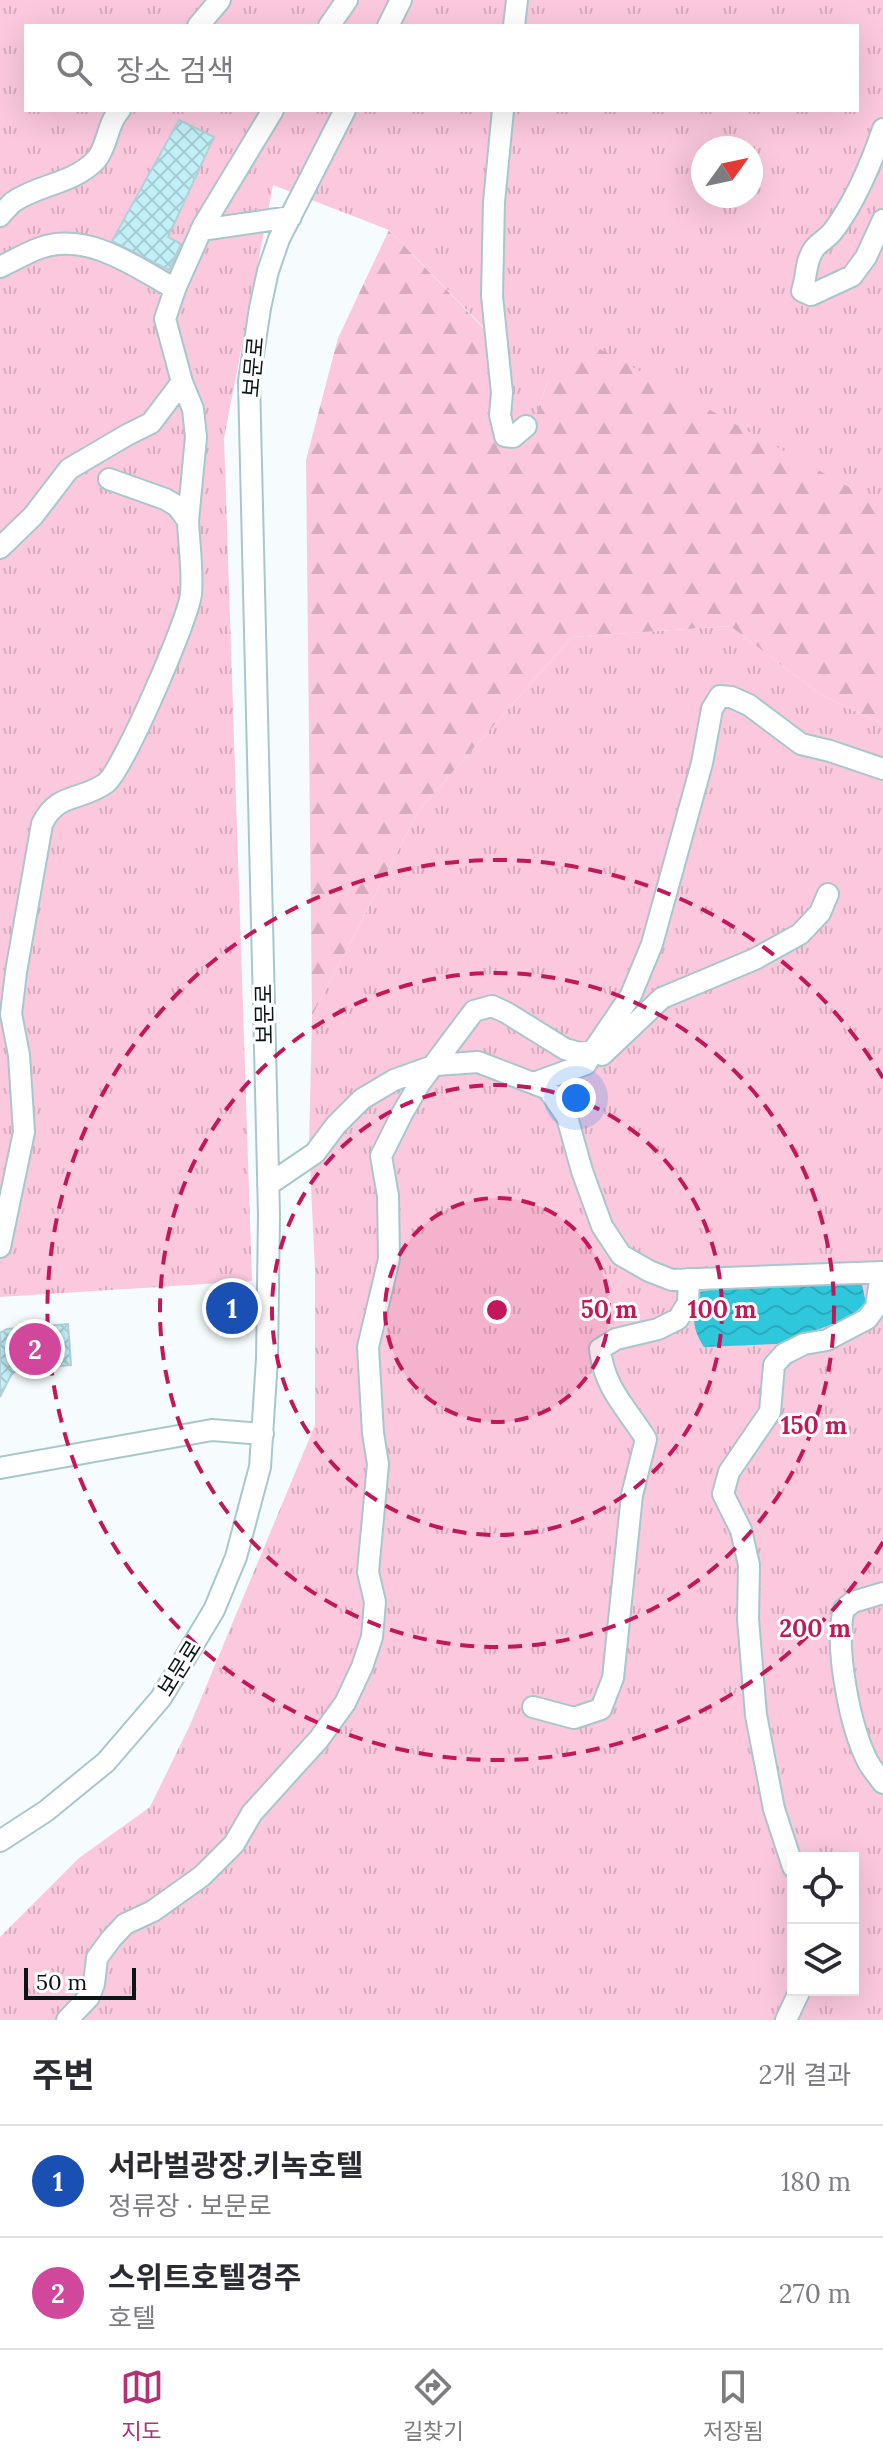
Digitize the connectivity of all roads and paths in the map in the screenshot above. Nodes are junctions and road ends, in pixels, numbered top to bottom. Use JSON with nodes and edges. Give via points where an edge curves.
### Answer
{"nodes":[{"id":1,"x":220,"y":0,"type":"edge"},
{"id":2,"x":347,"y":0,"type":"edge"},
{"id":3,"x":401,"y":0,"type":"edge"},
{"id":4,"x":517,"y":0,"type":"edge"},
{"id":5,"x":200,"y":24,"type":"edge"},
{"id":6,"x":330,"y":24,"type":"edge"},
{"id":7,"x":389,"y":24,"type":"edge"},
{"id":8,"x":514,"y":24,"type":"edge"},
{"id":9,"x":118,"y":112,"type":"edge"},
{"id":10,"x":272,"y":112,"type":"edge"},
{"id":11,"x":344,"y":112,"type":"edge"},
{"id":12,"x":503,"y":112,"type":"edge"},
{"id":13,"x":883,"y":129,"type":"edge"},
{"id":14,"x":0,"y":216,"type":"edge"},
{"id":15,"x":291,"y":217,"type":"junction"},
{"id":16,"x":883,"y":220,"type":"edge"},
{"id":17,"x":201,"y":230,"type":"junction"},
{"id":18,"x":0,"y":267,"type":"edge"},
{"id":19,"x":175,"y":289,"type":"junction"},
{"id":20,"x":182,"y":382,"type":"junction"},
{"id":21,"x":526,"y":426,"type":"dead end"},
{"id":22,"x":109,"y":479,"type":"dead end"},
{"id":23,"x":188,"y":521,"type":"junction"},
{"id":24,"x":0,"y":548,"type":"edge"},
{"id":25,"x":883,"y":769,"type":"edge"},
{"id":26,"x":828,"y":894,"type":"dead end"},
{"id":27,"x":593,"y":1051,"type":"junction"},
{"id":28,"x":436,"y":1065,"type":"junction"},
{"id":29,"x":541,"y":1086,"type":"junction"},
{"id":30,"x":268,"y":1185,"type":"junction"},
{"id":31,"x":0,"y":1247,"type":"edge"},
{"id":32,"x":882,"y":1272,"type":"edge"},
{"id":33,"x":689,"y":1279,"type":"junction"},
{"id":34,"x":263,"y":1434,"type":"junction"},
{"id":35,"x":0,"y":1468,"type":"edge"},
{"id":36,"x":883,"y":1593,"type":"edge"},
{"id":37,"x":533,"y":1707,"type":"dead end"},
{"id":38,"x":883,"y":1783,"type":"edge"},
{"id":39,"x":0,"y":1841,"type":"edge"},
{"id":40,"x":788,"y":1852,"type":"edge"},
{"id":41,"x":797,"y":1996,"type":"edge"},
{"id":42,"x":67,"y":2020,"type":"edge"},
{"id":43,"x":786,"y":2020,"type":"edge"}],
"edges":[{"from":1,"to":5,"type":"street"},
{"from":2,"to":6,"type":"street"},
{"from":3,"to":7,"type":"street"},
{"from":4,"to":8,"type":"street"},
{"from":9,"to":14,"type":"street","via":[[97,159],[63,182],[14,202]]},
{"from":10,"to":17,"type":"street"},
{"from":11,"to":15,"type":"street","name":"보문로"},
{"from":12,"to":21,"type":"street","via":[[492,296],[500,415],[505,436],[513,437]]},
{"from":13,"to":16,"type":"street","via":[[848,207],[813,250],[802,291],[811,295],[852,276]]},
{"from":15,"to":17,"type":"street"},
{"from":15,"to":30,"type":"street","name":"보문로","via":[[268,271],[249,381]]},
{"from":17,"to":19,"type":"street"},
{"from":18,"to":19,"type":"street","via":[[42,247],[81,243]]},
{"from":19,"to":20,"type":"street","via":[[165,319]]},
{"from":20,"to":23,"type":"street","via":[[196,437]]},
{"from":20,"to":24,"type":"street","via":[[151,423],[69,469]]},
{"from":22,"to":23,"type":"street","via":[[165,499]]},
{"from":23,"to":31,"type":"street","via":[[191,595],[144,717],[107,783],[60,802],[42,824],[11,1014],[24,1132]]},
{"from":25,"to":27,"type":"street","via":[[801,744],[749,705],[720,696],[712,709],[652,944],[631,995]]},
{"from":26,"to":29,"type":"street","via":[[820,913],[800,934],[662,998],[585,1071]]},
{"from":27,"to":28,"type":"street","via":[[565,1049],[492,1006],[474,1011]]},
{"from":27,"to":29,"type":"street","via":[[586,1064]]},
{"from":28,"to":29,"type":"street","via":[[478,1062]]},
{"from":28,"to":30,"type":"street","via":[[362,1099],[315,1153]]},
{"from":28,"to":42,"type":"street","via":[[420,1083],[381,1156],[389,1259],[368,1347],[378,1464],[368,1572],[375,1602],[362,1667],[319,1739],[252,1813],[234,1844],[202,1876],[125,1924],[111,1939],[97,1958],[89,1997]]},
{"from":29,"to":33,"type":"street","via":[[567,1117],[602,1226],[621,1255],[672,1280]]},
{"from":30,"to":34,"type":"street","name":"보문로"},
{"from":32,"to":33,"type":"street"},
{"from":32,"to":40,"type":"street","via":[[876,1307],[867,1319],[827,1340],[804,1344],[774,1365],[770,1412],[729,1472],[723,1494],[741,1530],[749,1565],[756,1715]]},
{"from":33,"to":37,"type":"street","via":[[688,1303],[678,1319],[600,1349],[602,1369],[614,1394],[646,1439],[632,1495],[613,1678],[601,1709],[574,1718]]},
{"from":34,"to":35,"type":"street","via":[[212,1430]]},
{"from":34,"to":39,"type":"street","name":"보문로","via":[[260,1467],[236,1557],[214,1610],[161,1698],[106,1762]]},
{"from":36,"to":38,"type":"street","via":[[853,1602],[841,1621],[852,1715],[868,1762]]},
{"from":41,"to":43,"type":"street"}]}
